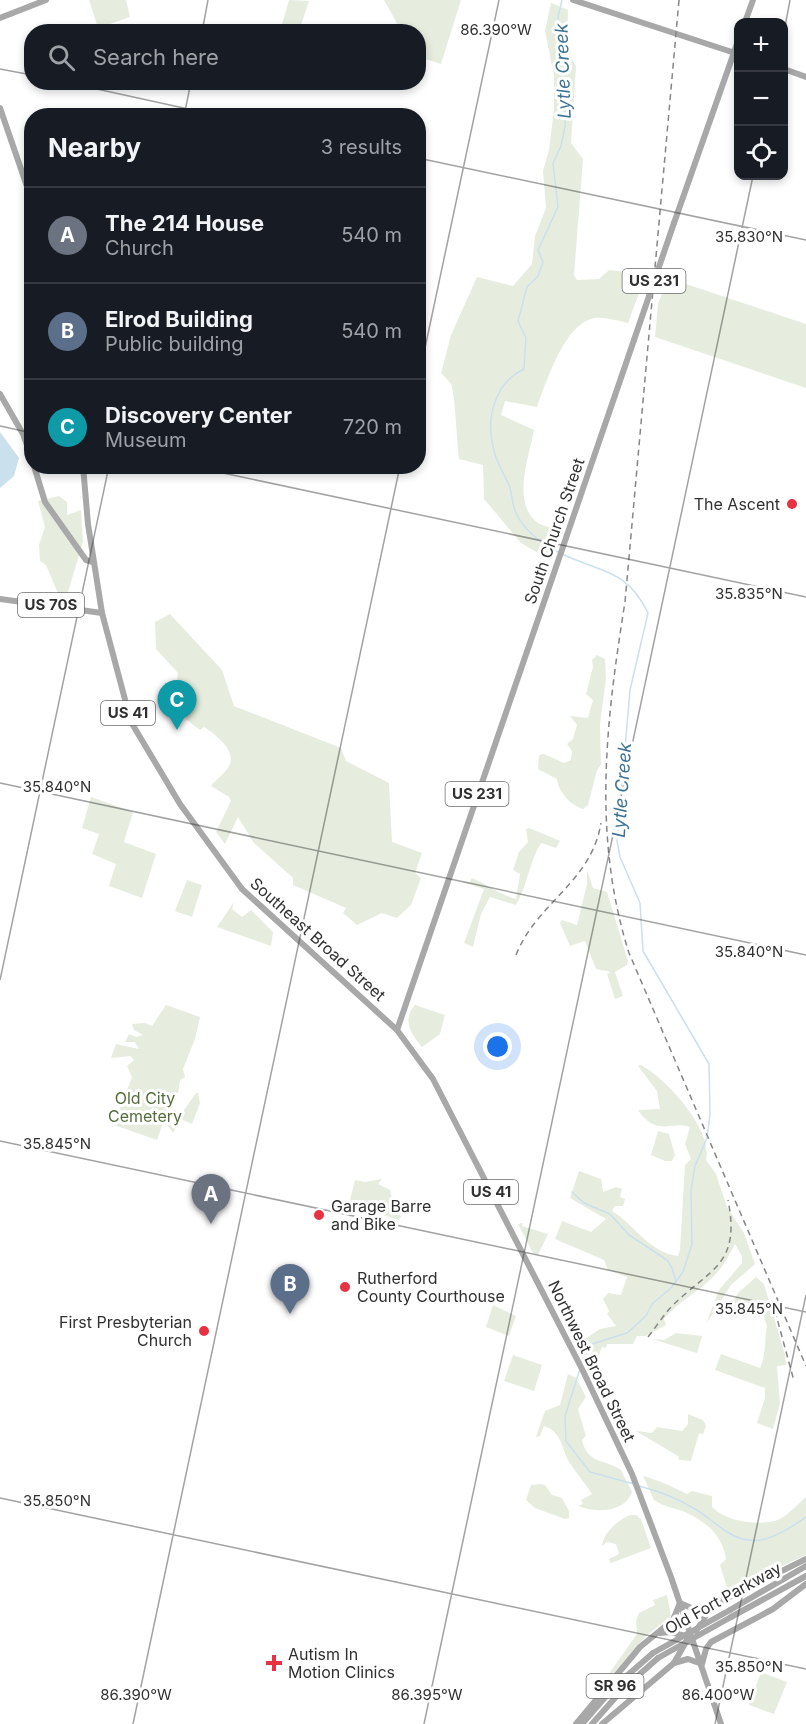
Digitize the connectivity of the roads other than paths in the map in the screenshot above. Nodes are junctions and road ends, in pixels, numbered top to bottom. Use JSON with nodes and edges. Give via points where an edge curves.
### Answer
{"nodes":[{"id":1,"x":46,"y":0,"type":"edge"},
{"id":2,"x":573,"y":0,"type":"edge"},
{"id":3,"x":753,"y":0,"type":"edge"},
{"id":4,"x":0,"y":18,"type":"edge"},
{"id":5,"x":746,"y":18,"type":"edge"},
{"id":6,"x":734,"y":52,"type":"edge"},
{"id":7,"x":734,"y":58,"type":"edge"},
{"id":8,"x":788,"y":71,"type":"edge"},
{"id":9,"x":806,"y":77,"type":"edge"},
{"id":10,"x":0,"y":108,"type":"edge"},
{"id":11,"x":24,"y":178,"type":"edge"},
{"id":12,"x":0,"y":394,"type":"edge"},
{"id":13,"x":24,"y":437,"type":"edge"},
{"id":14,"x":36,"y":474,"type":"edge"},
{"id":15,"x":84,"y":474,"type":"edge"},
{"id":16,"x":93,"y":562,"type":"junction"},
{"id":17,"x":0,"y":599,"type":"edge"},
{"id":18,"x":102,"y":613,"type":"junction"},
{"id":19,"x":397,"y":1030,"type":"junction"},
{"id":20,"x":806,"y":1559,"type":"edge"},
{"id":21,"x":806,"y":1566,"type":"edge"},
{"id":22,"x":806,"y":1576,"type":"edge"},
{"id":23,"x":806,"y":1584,"type":"edge"},
{"id":24,"x":680,"y":1603,"type":"junction"},
{"id":25,"x":712,"y":1607,"type":"junction"},
{"id":26,"x":730,"y":1614,"type":"junction"},
{"id":27,"x":687,"y":1622,"type":"junction"},
{"id":28,"x":697,"y":1629,"type":"junction"},
{"id":29,"x":660,"y":1633,"type":"junction"},
{"id":30,"x":726,"y":1633,"type":"junction"},
{"id":31,"x":688,"y":1637,"type":"junction"},
{"id":32,"x":694,"y":1642,"type":"junction"},
{"id":33,"x":655,"y":1655,"type":"junction"},
{"id":34,"x":674,"y":1663,"type":"junction"},
{"id":35,"x":702,"y":1664,"type":"junction"},
{"id":36,"x":576,"y":1724,"type":"edge"},
{"id":37,"x":582,"y":1724,"type":"edge"},
{"id":38,"x":592,"y":1724,"type":"edge"},
{"id":39,"x":602,"y":1724,"type":"edge"},
{"id":40,"x":721,"y":1724,"type":"edge"}],
"edges":[{"from":1,"to":4,"type":"main road"},
{"from":2,"to":6,"type":"main road"},
{"from":3,"to":5,"type":"main road"},
{"from":7,"to":19,"type":"main road","name":"South Church Street","number":"US 231","bridge":true},
{"from":8,"to":9,"type":"main road"},
{"from":10,"to":11,"type":"main road"},
{"from":12,"to":13,"type":"main road"},
{"from":14,"to":16,"type":"main road","via":[[45,502],[86,560]]},
{"from":15,"to":16,"type":"main road","name":"Southeast Broad Street","number":"US 41"},
{"from":16,"to":18,"type":"main road","name":"Southeast Broad Street","number":"US 41"},
{"from":17,"to":18,"type":"main road","number":"US 70S"},
{"from":18,"to":19,"type":"main road","name":"Southeast Broad Street","number":"US 41","via":[[131,722],[208,846],[242,889]]},
{"from":19,"to":24,"type":"main road","name":"Northwest Broad Street","number":"US 41","via":[[434,1079],[588,1380],[642,1496]]},
{"from":20,"to":25,"type":"main road"},
{"from":21,"to":26,"type":"main road","name":"Old Fort Parkway","number":"SR 96"},
{"from":22,"to":26,"type":"main road","name":"Old Fort Parkway","number":"SR 96"},
{"from":23,"to":30,"type":"main road","via":[[772,1609]]},
{"from":24,"to":25,"type":"main road","via":[[698,1610]]},
{"from":24,"to":27,"type":"main road","name":"Northwest Broad Street","number":"US 41"},
{"from":24,"to":29,"type":"main road","via":[[674,1620]]},
{"from":25,"to":28,"type":"main road"},
{"from":26,"to":33,"type":"main road","name":"Old Fort Parkway","number":"SR 96","bridge":true},
{"from":27,"to":28,"type":"main road"},
{"from":27,"to":31,"type":"main road"},
{"from":27,"to":32,"type":"main road","name":"Northwest Broad Street","number":"US 41"},
{"from":28,"to":30,"type":"main road"},
{"from":28,"to":32,"type":"main road"},
{"from":29,"to":31,"type":"main road"},
{"from":29,"to":36,"type":"main road","via":[[640,1647]]},
{"from":30,"to":35,"type":"main road","via":[[709,1645]]},
{"from":31,"to":32,"type":"main road"},
{"from":31,"to":34,"type":"main road"},
{"from":32,"to":35,"type":"main road","name":"Northwest Broad Street","number":"US 41"},
{"from":33,"to":37,"type":"main road","number":"SR 96","via":[[619,1683]]},
{"from":33,"to":38,"type":"main road","number":"SR 96"},
{"from":34,"to":35,"type":"main road","via":[[688,1659]]},
{"from":34,"to":39,"type":"main road"},
{"from":35,"to":40,"type":"main road","name":"Northwest Broad Street","number":"US 41"}]}
